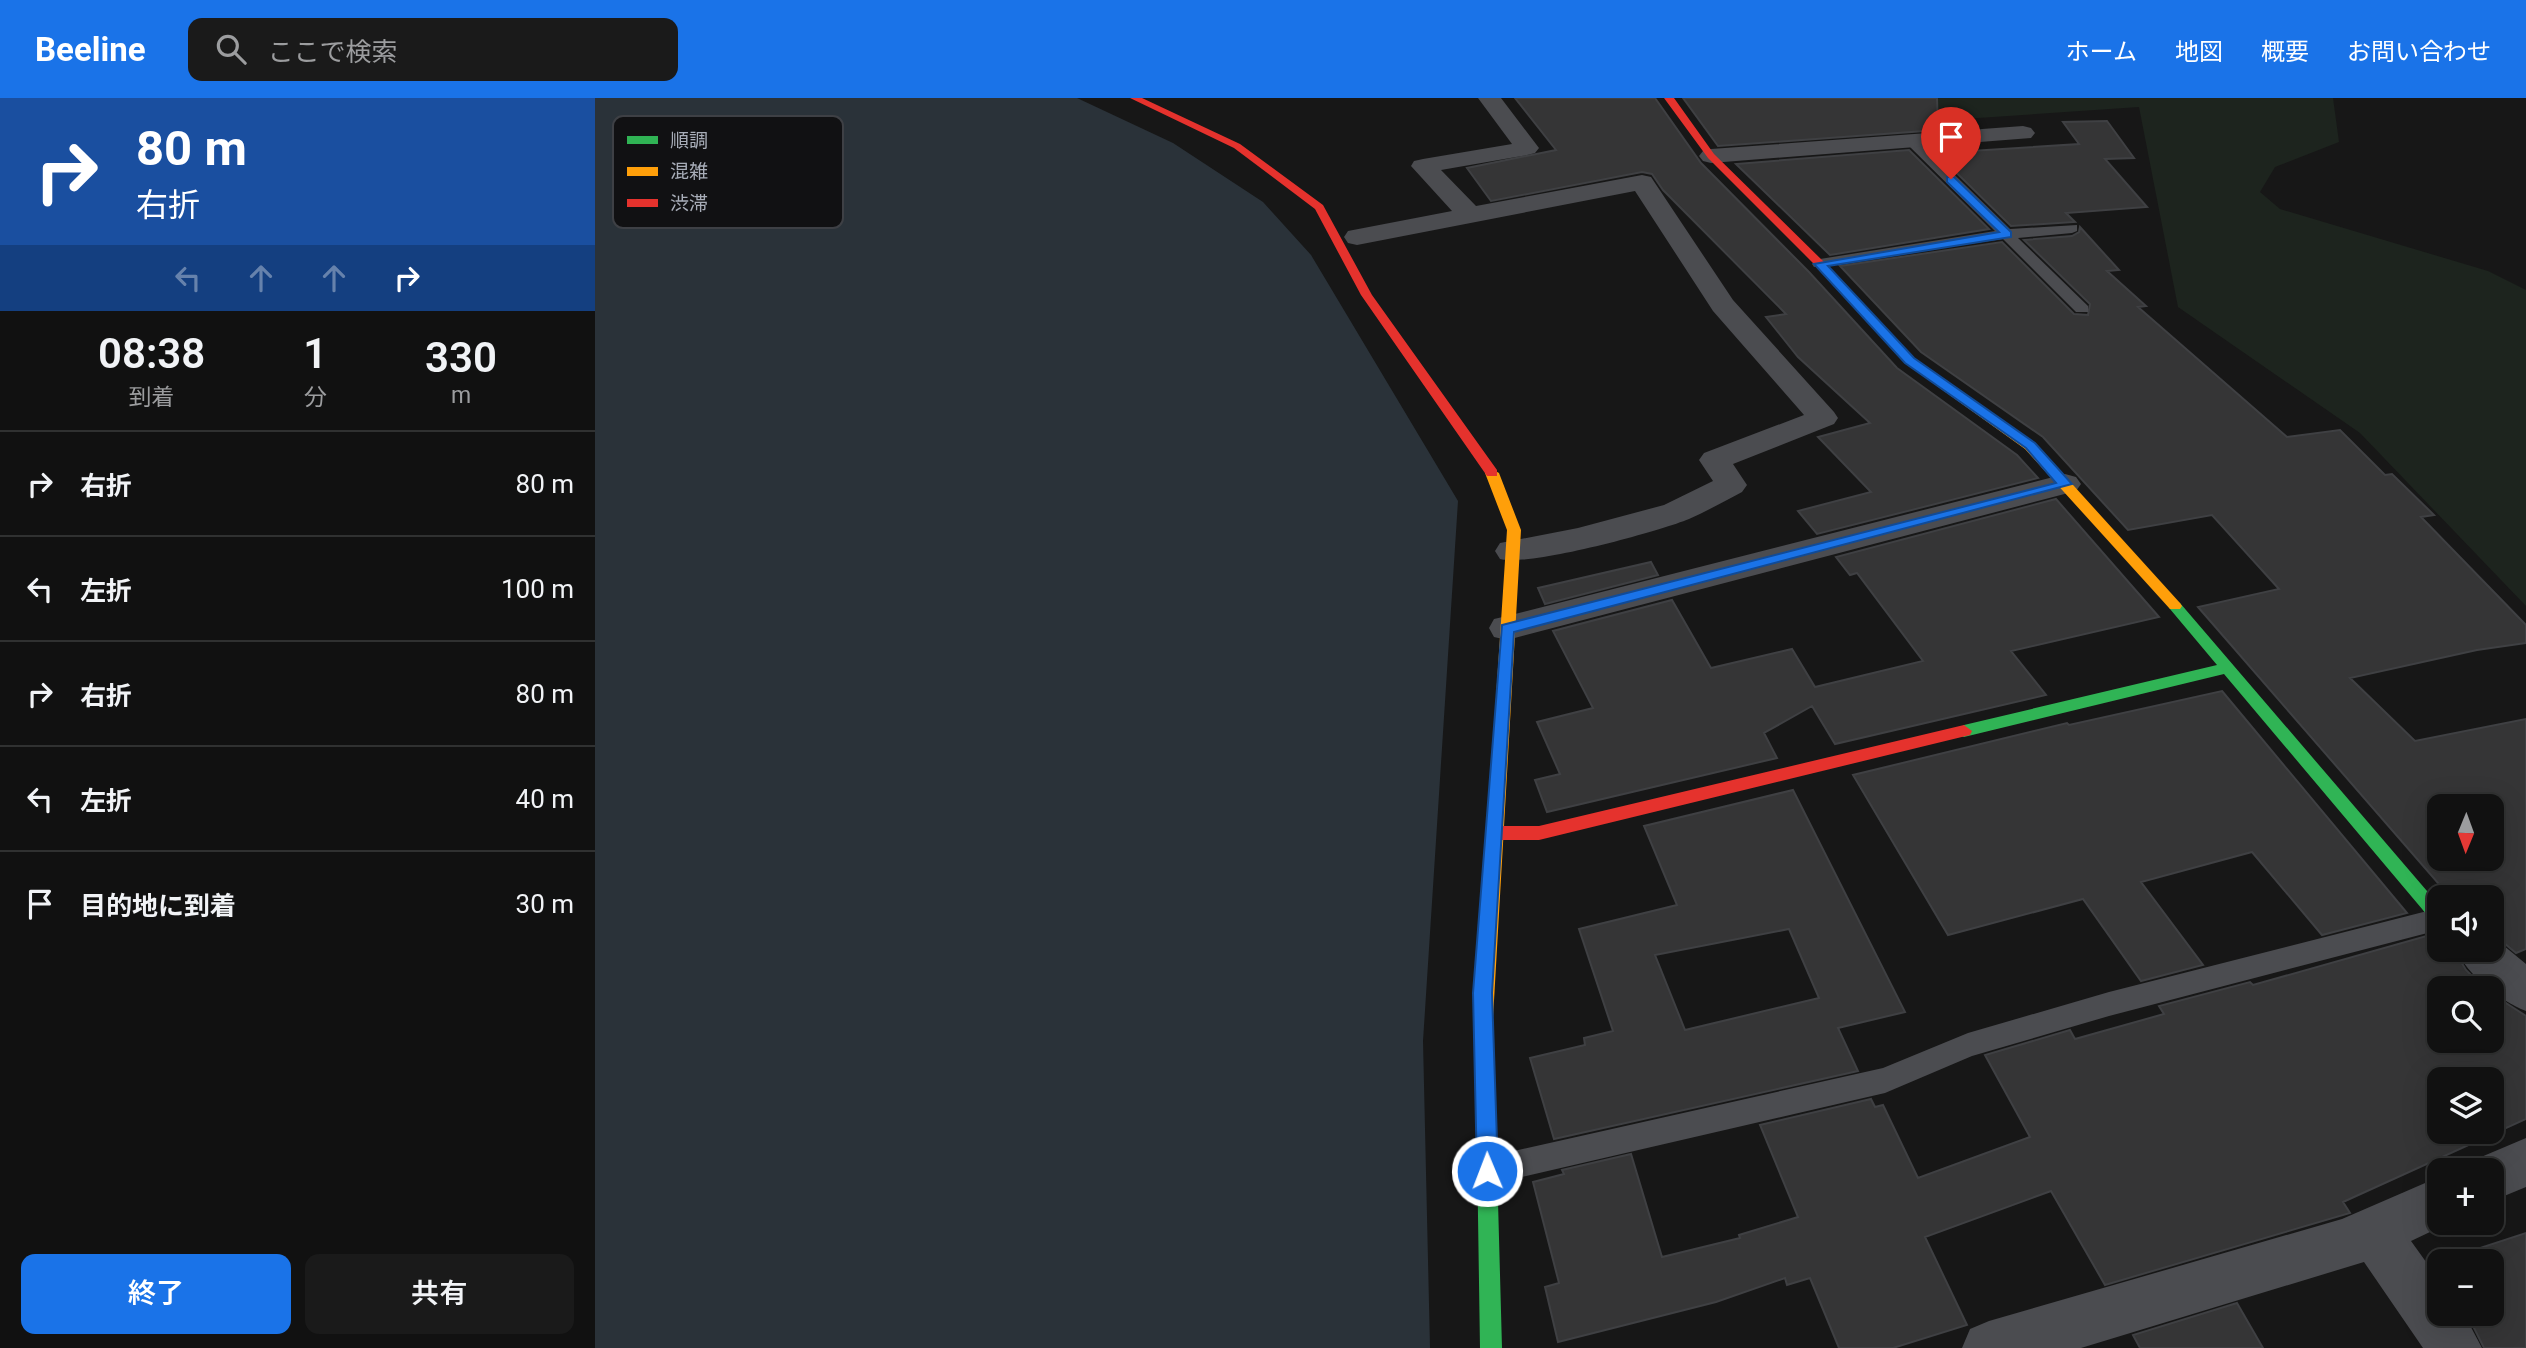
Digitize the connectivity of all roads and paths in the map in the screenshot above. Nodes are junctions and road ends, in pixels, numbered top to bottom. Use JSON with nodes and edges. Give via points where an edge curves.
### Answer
{"nodes":[{"id":1,"x":1135,"y":98,"type":"edge"},
{"id":2,"x":1489,"y":98,"type":"edge"},
{"id":3,"x":1669,"y":98,"type":"edge"},
{"id":4,"x":2023,"y":133,"type":"dead end"},
{"id":5,"x":1914,"y":143,"type":"junction"},
{"id":6,"x":1711,"y":156,"type":"junction"},
{"id":7,"x":1471,"y":215,"type":"junction"},
{"id":8,"x":2072,"y":228,"type":"dead end"},
{"id":9,"x":2007,"y":234,"type":"junction"},
{"id":10,"x":1357,"y":237,"type":"dead end"},
{"id":11,"x":1820,"y":264,"type":"junction"},
{"id":12,"x":2082,"y":309,"type":"dead end"},
{"id":13,"x":2065,"y":484,"type":"junction"},
{"id":14,"x":1512,"y":551,"type":"junction"},
{"id":15,"x":1507,"y":628,"type":"junction"},
{"id":16,"x":2228,"y":668,"type":"junction"},
{"id":17,"x":1494,"y":833,"type":"junction"},
{"id":18,"x":2427,"y":904,"type":"edge"},
{"id":19,"x":2427,"y":921,"type":"edge"},
{"id":20,"x":2492,"y":962,"type":"edge"},
{"id":21,"x":2526,"y":991,"type":"edge"},
{"id":22,"x":2526,"y":1162,"type":"edge"},
{"id":23,"x":1487,"y":1171,"type":"junction"},
{"id":24,"x":2504,"y":1172,"type":"edge"},
{"id":25,"x":2427,"y":1208,"type":"edge"},
{"id":26,"x":2374,"y":1232,"type":"junction"},
{"id":27,"x":1491,"y":1348,"type":"edge"},
{"id":28,"x":1989,"y":1348,"type":"edge"},
{"id":29,"x":2455,"y":1348,"type":"edge"}],
"edges":[{"from":1,"to":14,"type":"street","via":[[1237,146],[1319,207],[1367,295],[1496,478],[1514,530]]},
{"from":2,"to":7,"type":"street","via":[[1527,148],[1423,166]]},
{"from":3,"to":6,"type":"street"},
{"from":4,"to":5,"type":"street"},
{"from":5,"to":6,"type":"street"},
{"from":5,"to":9,"type":"lane"},
{"from":6,"to":11,"type":"street"},
{"from":7,"to":10,"type":"street"},
{"from":7,"to":14,"type":"street","via":[[1642,182],[1723,305],[1823,418],[1715,460],[1731,485],[1676,512],[1579,539]]},
{"from":8,"to":9,"type":"lane"},
{"from":9,"to":11,"type":"lane"},
{"from":9,"to":12,"type":"lane"},
{"from":11,"to":13,"type":"street","via":[[1909,360],[2030,446]]},
{"from":13,"to":15,"type":"street"},
{"from":13,"to":16,"type":"street"},
{"from":14,"to":15,"type":"street"},
{"from":15,"to":17,"type":"street"},
{"from":16,"to":17,"type":"street","via":[[1539,833]]},
{"from":16,"to":18,"type":"street"},
{"from":17,"to":23,"type":"street","via":[[1483,993]]},
{"from":19,"to":23,"type":"lane","via":[[1968,1045],[1885,1080]]},
{"from":20,"to":21,"type":"street"},
{"from":22,"to":24,"type":"street"},
{"from":23,"to":27,"type":"street"},
{"from":25,"to":26,"type":"street"},
{"from":26,"to":28,"type":"street"},
{"from":26,"to":29,"type":"street"}]}
